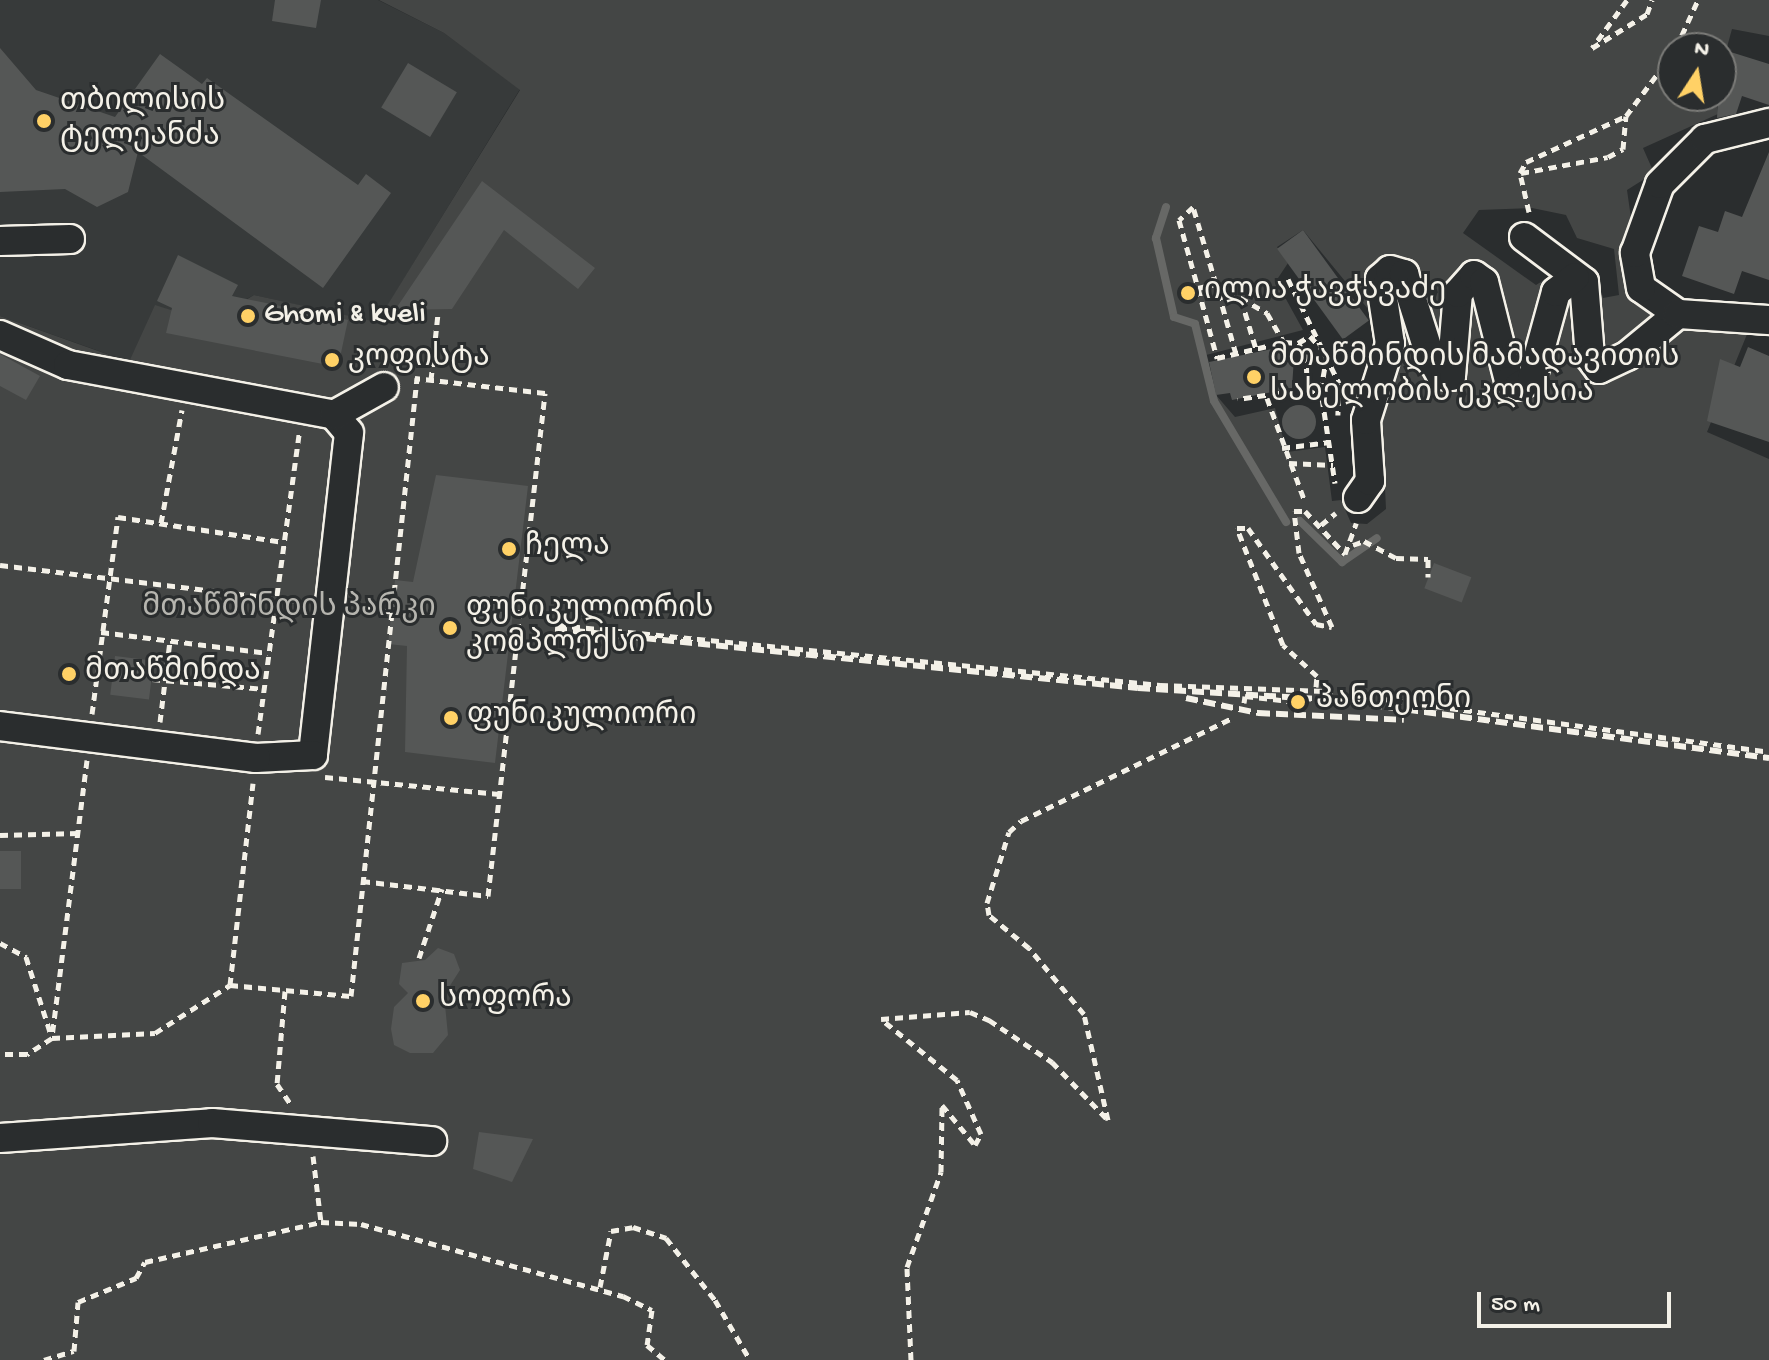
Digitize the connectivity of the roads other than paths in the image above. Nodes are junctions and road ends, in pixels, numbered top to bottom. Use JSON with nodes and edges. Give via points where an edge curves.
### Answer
{"nodes":[{"id":1,"x":1769,"y":123,"type":"edge"},
{"id":2,"x":1524,"y":237,"type":"road end"},
{"id":3,"x":70,"y":239,"type":"dead end"},
{"id":4,"x":0,"y":241,"type":"edge"},
{"id":5,"x":1575,"y":277,"type":"junction"},
{"id":6,"x":1678,"y":314,"type":"junction"},
{"id":7,"x":1769,"y":320,"type":"edge"},
{"id":8,"x":0,"y":335,"type":"edge"},
{"id":9,"x":384,"y":387,"type":"road end"},
{"id":10,"x":334,"y":415,"type":"junction"},
{"id":11,"x":1345,"y":504,"type":"road end"},
{"id":12,"x":0,"y":726,"type":"edge"},
{"id":13,"x":0,"y":1138,"type":"edge"},
{"id":14,"x":432,"y":1141,"type":"dead end"}],
"edges":[{"from":1,"to":6,"type":"street","via":[[1705,139],[1660,184],[1635,253],[1641,288]]},
{"from":2,"to":5,"type":"street"},
{"from":3,"to":4,"type":"street"},
{"from":5,"to":6,"type":"street","via":[[1590,300],[1590,357],[1599,369],[1627,356]]},
{"from":5,"to":11,"type":"street","via":[[1556,292],[1532,379],[1519,386],[1502,359],[1484,282],[1474,275],[1458,293],[1451,376],[1441,375],[1430,356],[1404,274],[1390,270],[1380,279],[1390,344],[1366,420],[1370,481]]},
{"from":6,"to":7,"type":"street"},
{"from":8,"to":10,"type":"street","via":[[68,365]]},
{"from":9,"to":10,"type":"street"},
{"from":10,"to":12,"type":"street","via":[[349,433],[313,755],[256,758]]},
{"from":13,"to":14,"type":"street","via":[[212,1123]]}]}
